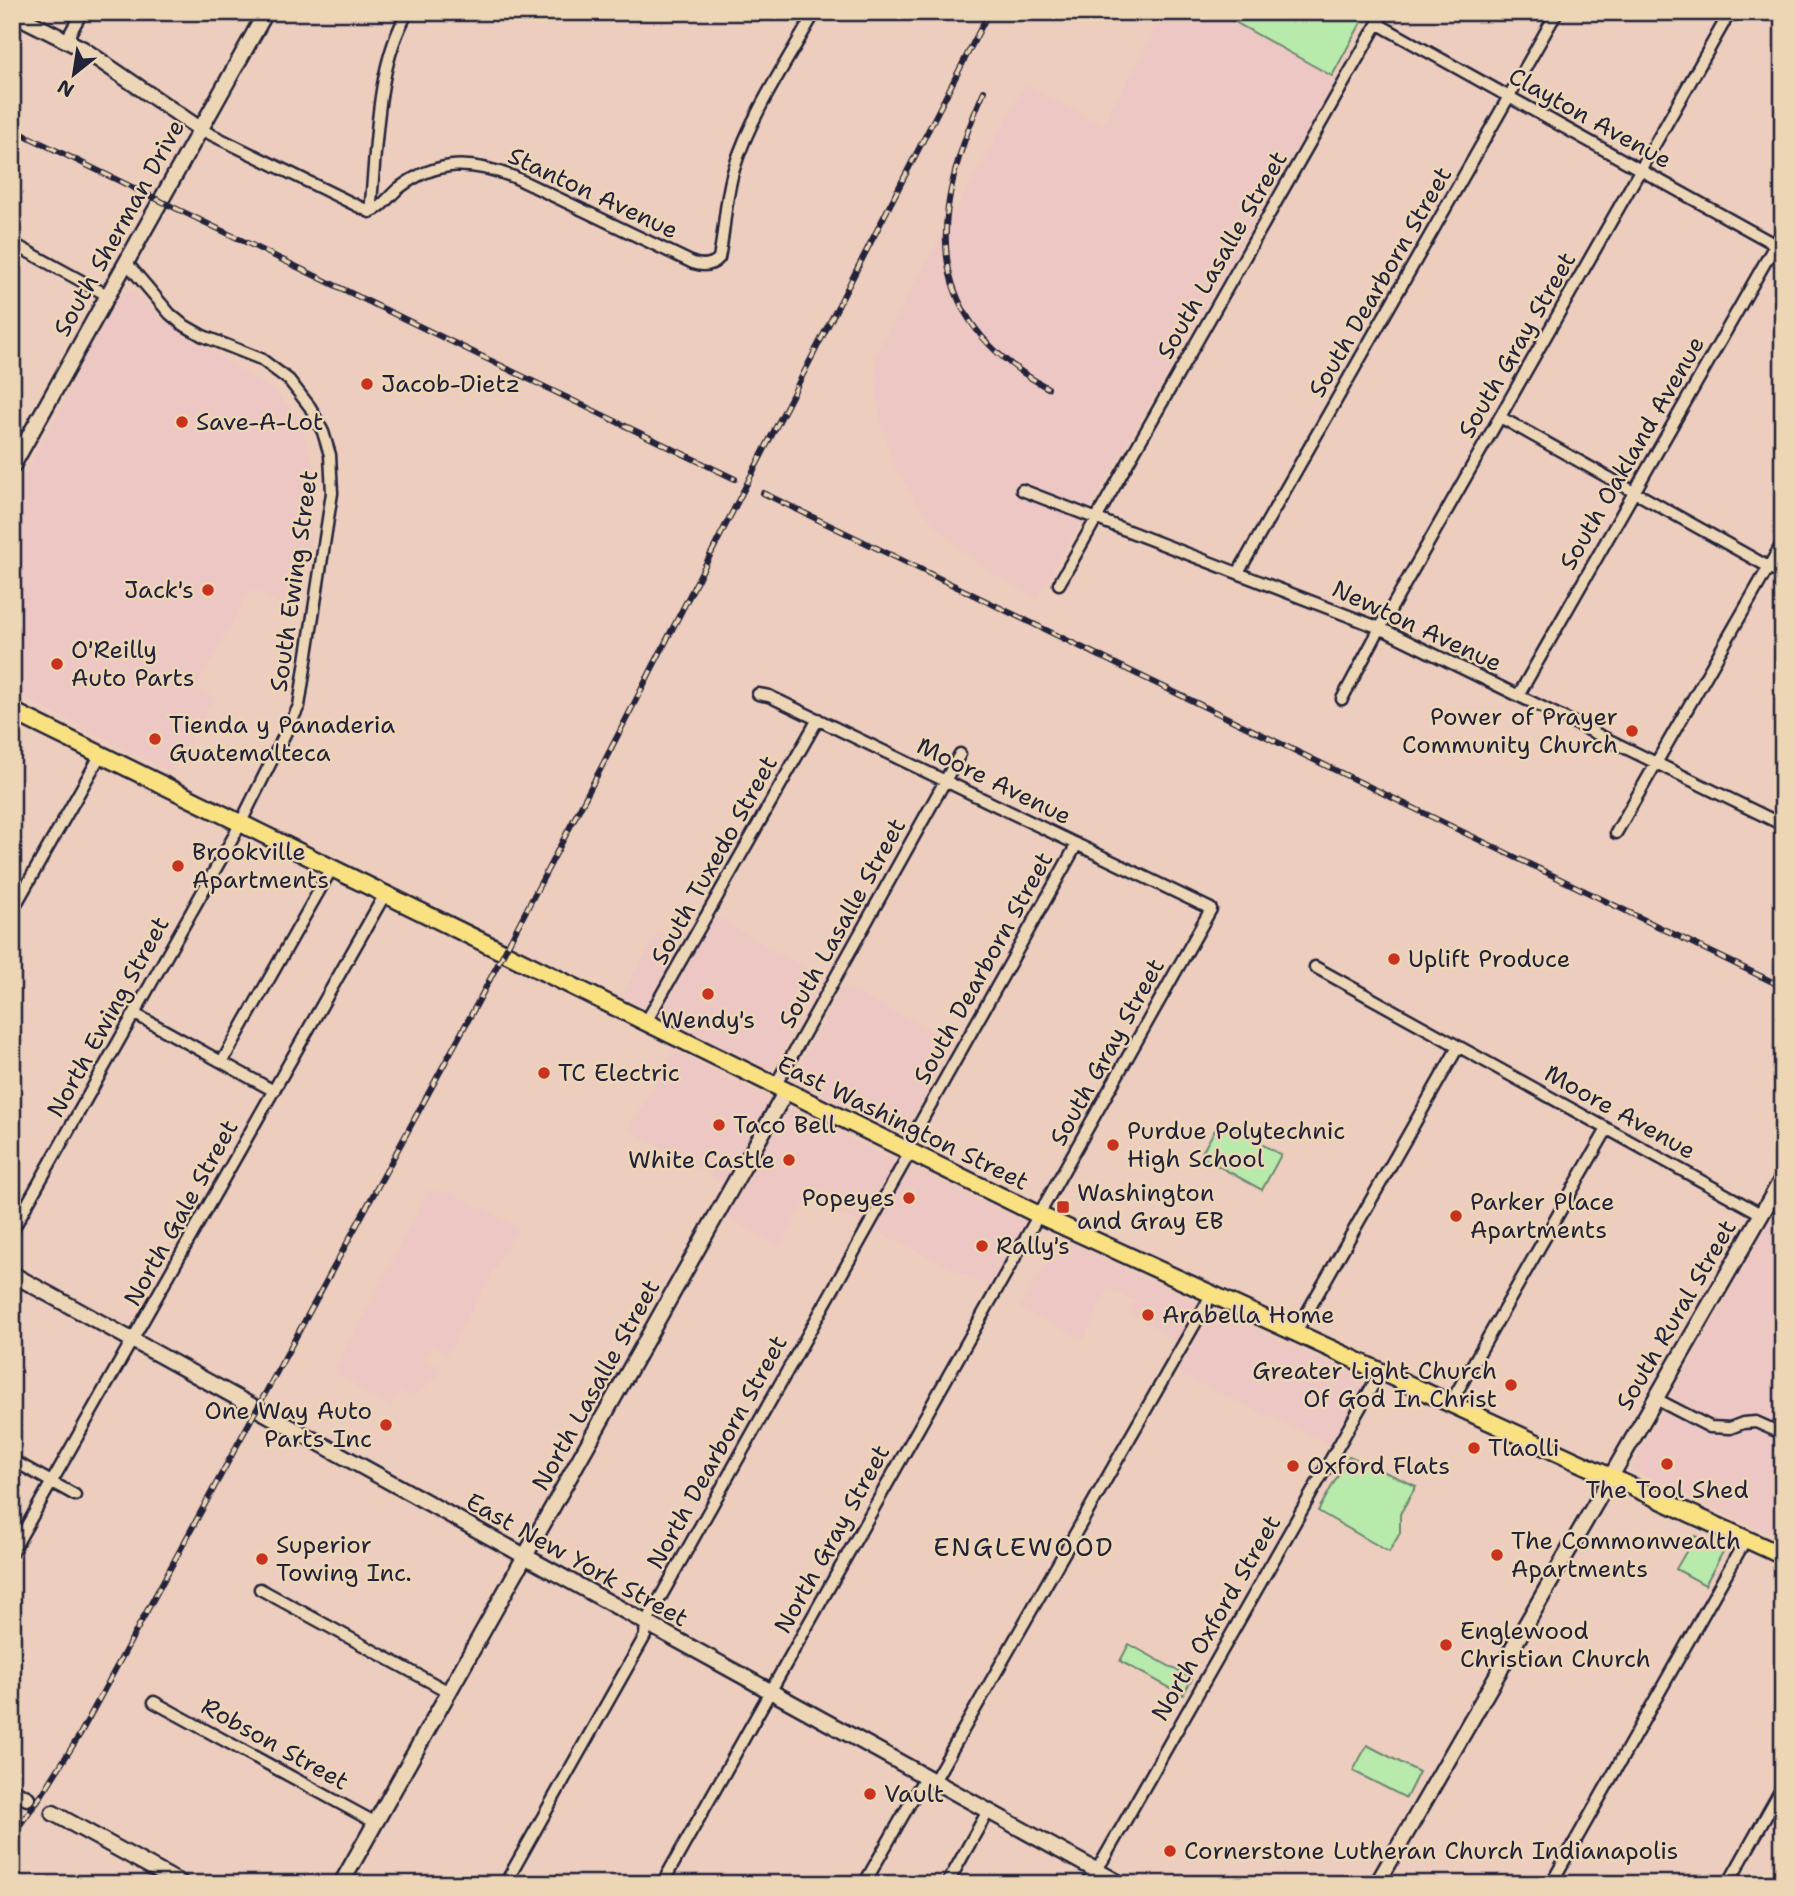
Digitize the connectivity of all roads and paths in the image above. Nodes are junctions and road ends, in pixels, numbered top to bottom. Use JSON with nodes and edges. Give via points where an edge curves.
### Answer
{"nodes":[{"id":1,"x":82,"y":12,"type":"edge"},
{"id":2,"x":266,"y":12,"type":"edge"},
{"id":3,"x":408,"y":12,"type":"edge"},
{"id":4,"x":816,"y":12,"type":"edge"},
{"id":5,"x":1384,"y":12,"type":"edge"},
{"id":6,"x":1557,"y":12,"type":"edge"},
{"id":7,"x":1730,"y":12,"type":"edge"},
{"id":8,"x":12,"y":13,"type":"edge"},
{"id":9,"x":1378,"y":24,"type":"junction"},
{"id":10,"x":67,"y":39,"type":"junction"},
{"id":11,"x":1509,"y":97,"type":"junction"},
{"id":12,"x":200,"y":129,"type":"junction"},
{"id":13,"x":1640,"y":170,"type":"junction"},
{"id":14,"x":370,"y":212,"type":"junction"},
{"id":15,"x":1783,"y":231,"type":"edge"},
{"id":16,"x":12,"y":243,"type":"edge"},
{"id":17,"x":1779,"y":247,"type":"edge"},
{"id":18,"x":126,"y":262,"type":"junction"},
{"id":19,"x":107,"y":295,"type":"junction"},
{"id":20,"x":1500,"y":417,"type":"junction"},
{"id":21,"x":12,"y":467,"type":"edge"},
{"id":22,"x":1022,"y":490,"type":"dead end"},
{"id":23,"x":1635,"y":492,"type":"junction"},
{"id":24,"x":1097,"y":518,"type":"junction"},
{"id":25,"x":1783,"y":542,"type":"edge"},
{"id":26,"x":1769,"y":567,"type":"junction"},
{"id":27,"x":1238,"y":573,"type":"junction"},
{"id":28,"x":1783,"y":575,"type":"edge"},
{"id":29,"x":1059,"y":584,"type":"dead end"},
{"id":30,"x":1380,"y":628,"type":"junction"},
{"id":31,"x":758,"y":694,"type":"dead end"},
{"id":32,"x":1518,"y":696,"type":"junction"},
{"id":33,"x":1342,"y":699,"type":"dead end"},
{"id":34,"x":12,"y":711,"type":"edge"},
{"id":35,"x":818,"y":719,"type":"junction"},
{"id":36,"x":101,"y":754,"type":"junction"},
{"id":37,"x":960,"y":754,"type":"dead end"},
{"id":38,"x":1657,"y":764,"type":"junction"},
{"id":39,"x":946,"y":781,"type":"junction"},
{"id":40,"x":241,"y":823,"type":"junction"},
{"id":41,"x":1783,"y":825,"type":"edge"},
{"id":42,"x":1616,"y":833,"type":"dead end"},
{"id":43,"x":1077,"y":844,"type":"junction"},
{"id":44,"x":332,"y":868,"type":"junction"},
{"id":45,"x":386,"y":894,"type":"junction"},
{"id":46,"x":1211,"y":909,"type":"joint"},
{"id":47,"x":12,"y":911,"type":"edge"},
{"id":48,"x":1315,"y":967,"type":"dead end"},
{"id":49,"x":135,"y":1014,"type":"junction"},
{"id":50,"x":646,"y":1022,"type":"junction"},
{"id":51,"x":1458,"y":1048,"type":"junction"},
{"id":52,"x":222,"y":1062,"type":"junction"},
{"id":53,"x":781,"y":1088,"type":"junction"},
{"id":54,"x":274,"y":1091,"type":"junction"},
{"id":55,"x":1607,"y":1129,"type":"junction"},
{"id":56,"x":908,"y":1151,"type":"junction"},
{"id":57,"x":1783,"y":1177,"type":"edge"},
{"id":58,"x":1760,"y":1214,"type":"junction"},
{"id":59,"x":1038,"y":1215,"type":"junction"},
{"id":60,"x":12,"y":1231,"type":"edge"},
{"id":61,"x":12,"y":1274,"type":"edge"},
{"id":62,"x":1212,"y":1294,"type":"junction"},
{"id":63,"x":1296,"y":1332,"type":"junction"},
{"id":64,"x":134,"y":1340,"type":"junction"},
{"id":65,"x":1381,"y":1371,"type":"junction"},
{"id":66,"x":1654,"y":1398,"type":"junction"},
{"id":67,"x":1450,"y":1404,"type":"junction"},
{"id":68,"x":1783,"y":1434,"type":"edge"},
{"id":69,"x":12,"y":1460,"type":"edge"},
{"id":70,"x":1609,"y":1476,"type":"junction"},
{"id":71,"x":53,"y":1482,"type":"junction"},
{"id":72,"x":75,"y":1495,"type":"dead end"},
{"id":73,"x":1746,"y":1539,"type":"junction"},
{"id":74,"x":12,"y":1552,"type":"edge"},
{"id":75,"x":1783,"y":1556,"type":"edge"},
{"id":76,"x":525,"y":1557,"type":"junction"},
{"id":77,"x":260,"y":1589,"type":"dead end"},
{"id":78,"x":646,"y":1623,"type":"junction"},
{"id":79,"x":449,"y":1692,"type":"junction"},
{"id":80,"x":771,"y":1692,"type":"junction"},
{"id":81,"x":154,"y":1702,"type":"dead end"},
{"id":82,"x":930,"y":1779,"type":"junction"},
{"id":83,"x":1783,"y":1786,"type":"edge"},
{"id":84,"x":12,"y":1791,"type":"edge"},
{"id":85,"x":27,"y":1798,"type":"tunnel mouth"},
{"id":86,"x":988,"y":1811,"type":"junction"},
{"id":87,"x":53,"y":1813,"type":"tunnel mouth"},
{"id":88,"x":376,"y":1823,"type":"junction"},
{"id":89,"x":1096,"y":1869,"type":"junction"},
{"id":90,"x":182,"y":1884,"type":"edge"},
{"id":91,"x":341,"y":1884,"type":"edge"},
{"id":92,"x":505,"y":1884,"type":"edge"},
{"id":93,"x":662,"y":1884,"type":"edge"},
{"id":94,"x":864,"y":1884,"type":"edge"},
{"id":95,"x":947,"y":1884,"type":"edge"},
{"id":96,"x":1086,"y":1884,"type":"edge"},
{"id":97,"x":1121,"y":1884,"type":"edge"},
{"id":98,"x":1377,"y":1884,"type":"edge"},
{"id":99,"x":1551,"y":1884,"type":"edge"},
{"id":100,"x":1728,"y":1884,"type":"edge"}],
"edges":[{"from":1,"to":10,"type":"street"},
{"from":2,"to":12,"type":"main road","name":"South Sherman Drive"},
{"from":3,"to":14,"type":"street","via":[[386,65]]},
{"from":4,"to":14,"type":"street","name":"Stanton Avenue","via":[[745,139],[730,184],[715,263],[693,263],[514,177],[481,166],[425,173]]},
{"from":5,"to":9,"type":"street","name":"South Lasalle Street"},
{"from":6,"to":11,"type":"street","name":"South Dearborn Street"},
{"from":7,"to":13,"type":"street","name":"South Gray Street"},
{"from":8,"to":10,"type":"main road"},
{"from":9,"to":11,"type":"street","name":"Clayton Avenue"},
{"from":9,"to":24,"type":"street","name":"South Lasalle Street"},
{"from":10,"to":12,"type":"main road"},
{"from":11,"to":13,"type":"street","name":"Clayton Avenue"},
{"from":11,"to":27,"type":"street","name":"South Dearborn Street"},
{"from":12,"to":14,"type":"street"},
{"from":12,"to":18,"type":"main road","name":"South Sherman Drive"},
{"from":13,"to":17,"type":"street","name":"Clayton Avenue"},
{"from":13,"to":20,"type":"street","name":"South Gray Street"},
{"from":15,"to":17,"type":"street","name":"South Oakland Avenue"},
{"from":16,"to":19,"type":"street"},
{"from":17,"to":23,"type":"street","name":"South Oakland Avenue"},
{"from":18,"to":19,"type":"main road","name":"South Sherman Drive"},
{"from":18,"to":40,"type":"street","name":"South Ewing Street","via":[[170,314],[188,328],[261,359],[289,380],[319,422],[330,455],[332,493],[299,706]]},
{"from":19,"to":21,"type":"main road","name":"South Sherman Drive"},
{"from":20,"to":23,"type":"street"},
{"from":20,"to":30,"type":"street","name":"South Gray Street"},
{"from":22,"to":24,"type":"street","name":"Newton Avenue"},
{"from":23,"to":26,"type":"street"},
{"from":23,"to":32,"type":"street","name":"South Oakland Avenue"},
{"from":24,"to":27,"type":"street","name":"Newton Avenue"},
{"from":24,"to":29,"type":"street","name":"South Lasalle Street"},
{"from":25,"to":26,"type":"street"},
{"from":26,"to":28,"type":"street"},
{"from":26,"to":38,"type":"street"},
{"from":27,"to":30,"type":"street","name":"Newton Avenue"},
{"from":30,"to":32,"type":"street","name":"Newton Avenue"},
{"from":30,"to":33,"type":"street","name":"South Gray Street"},
{"from":31,"to":35,"type":"street","name":"Moore Avenue"},
{"from":32,"to":38,"type":"street","name":"Newton Avenue"},
{"from":34,"to":36,"type":"main road","name":"East Washington Street"},
{"from":35,"to":39,"type":"street","name":"Moore Avenue"},
{"from":35,"to":50,"type":"street","name":"South Tuxedo Street"},
{"from":36,"to":40,"type":"main road","name":"East Washington Street"},
{"from":36,"to":47,"type":"street"},
{"from":37,"to":39,"type":"street","name":"South Lasalle Street"},
{"from":38,"to":41,"type":"street","name":"Newton Avenue"},
{"from":38,"to":42,"type":"street"},
{"from":39,"to":43,"type":"street","name":"Moore Avenue"},
{"from":39,"to":53,"type":"street","name":"South Lasalle Street"},
{"from":40,"to":44,"type":"main road","name":"East Washington Street"},
{"from":40,"to":49,"type":"street","name":"North Ewing Street"},
{"from":43,"to":46,"type":"street","name":"Moore Avenue"},
{"from":43,"to":56,"type":"street","name":"South Dearborn Street"},
{"from":44,"to":45,"type":"main road","name":"East Washington Street"},
{"from":44,"to":52,"type":"street"},
{"from":45,"to":50,"type":"main road","name":"East Washington Street"},
{"from":45,"to":54,"type":"street","name":"North Gale Street"},
{"from":46,"to":59,"type":"street","name":"South Gray Street"},
{"from":48,"to":51,"type":"street","name":"Moore Avenue"},
{"from":49,"to":52,"type":"street"},
{"from":49,"to":60,"type":"street","name":"North Ewing Street"},
{"from":50,"to":53,"type":"main road","name":"East Washington Street"},
{"from":51,"to":55,"type":"street","name":"Moore Avenue"},
{"from":51,"to":63,"type":"street"},
{"from":52,"to":54,"type":"street"},
{"from":53,"to":56,"type":"main road","name":"East Washington Street"},
{"from":53,"to":76,"type":"main road","name":"North Lasalle Street"},
{"from":54,"to":64,"type":"street","name":"North Gale Street"},
{"from":55,"to":58,"type":"street","name":"Moore Avenue"},
{"from":55,"to":67,"type":"street"},
{"from":56,"to":59,"type":"main road","name":"East Washington Street"},
{"from":56,"to":78,"type":"street","name":"North Dearborn Street"},
{"from":57,"to":58,"type":"main road","name":"South Rural Street"},
{"from":58,"to":66,"type":"main road","name":"South Rural Street"},
{"from":59,"to":62,"type":"main road","name":"East Washington Street"},
{"from":59,"to":80,"type":"street","name":"North Gray Street"},
{"from":61,"to":64,"type":"main road","name":"East New York Street"},
{"from":62,"to":63,"type":"main road","name":"East Washington Street"},
{"from":62,"to":82,"type":"street"},
{"from":63,"to":65,"type":"main road","name":"East Washington Street"},
{"from":64,"to":71,"type":"street","name":"North Gale Street"},
{"from":64,"to":76,"type":"main road","name":"East New York Street"},
{"from":65,"to":67,"type":"main road","name":"East Washington Street"},
{"from":65,"to":89,"type":"street","name":"North Oxford Street"},
{"from":66,"to":68,"type":"street","via":[[1718,1429],[1756,1422]]},
{"from":66,"to":70,"type":"main road","name":"South Rural Street"},
{"from":67,"to":70,"type":"main road","name":"East Washington Street"},
{"from":69,"to":71,"type":"street"},
{"from":70,"to":73,"type":"main road","name":"East Washington Street"},
{"from":70,"to":98,"type":"main road","name":"South Rural Street"},
{"from":71,"to":72,"type":"street"},
{"from":71,"to":74,"type":"street","name":"North Gale Street"},
{"from":73,"to":75,"type":"main road","name":"East Washington Street"},
{"from":73,"to":99,"type":"street"},
{"from":76,"to":78,"type":"main road","name":"East New York Street"},
{"from":76,"to":79,"type":"main road","name":"North Lasalle Street"},
{"from":77,"to":79,"type":"street"},
{"from":78,"to":80,"type":"main road","name":"East New York Street"},
{"from":78,"to":92,"type":"street","name":"North Dearborn Street","via":[[645,1636]]},
{"from":79,"to":88,"type":"main road","name":"North Lasalle Street"},
{"from":80,"to":82,"type":"main road","name":"East New York Street"},
{"from":80,"to":93,"type":"street","name":"North Gray Street"},
{"from":81,"to":88,"type":"street","name":"Robson Street"},
{"from":82,"to":86,"type":"main road","name":"East New York Street"},
{"from":82,"to":94,"type":"street"},
{"from":83,"to":100,"type":"street"},
{"from":84,"to":85,"type":"main road"},
{"from":86,"to":89,"type":"main road","name":"East New York Street"},
{"from":86,"to":95,"type":"street"},
{"from":87,"to":90,"type":"main road"},
{"from":88,"to":91,"type":"main road","name":"North Lasalle Street"},
{"from":89,"to":96,"type":"street","name":"North Oxford Street"},
{"from":89,"to":97,"type":"main road","name":"East New York Street"}]}
